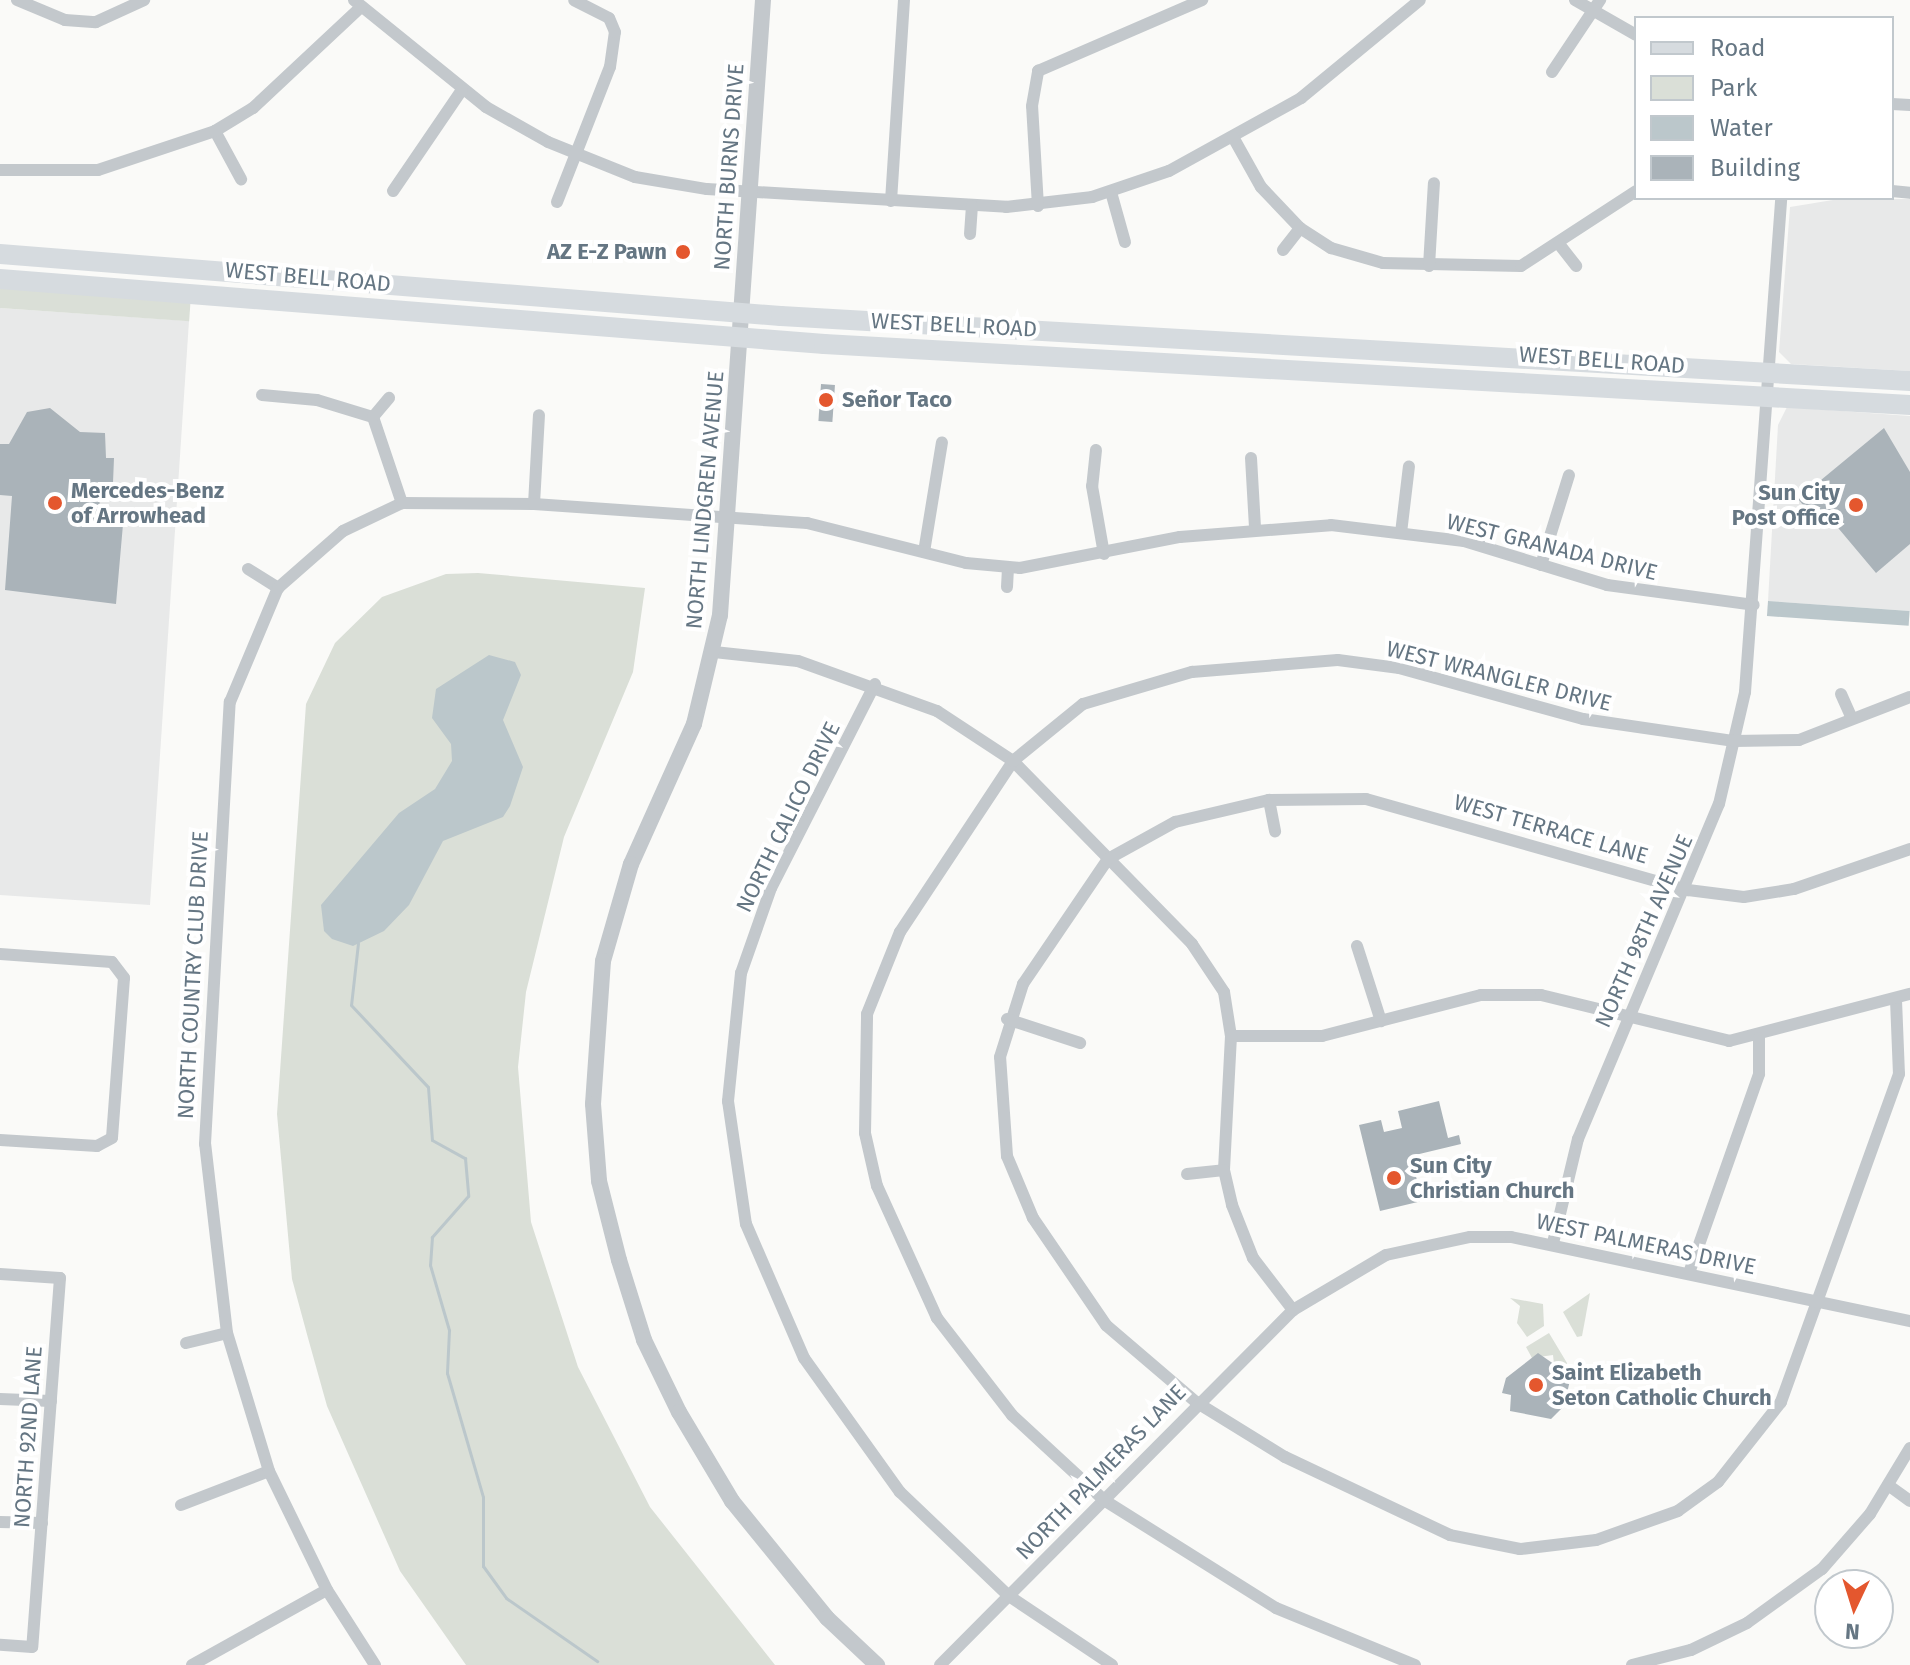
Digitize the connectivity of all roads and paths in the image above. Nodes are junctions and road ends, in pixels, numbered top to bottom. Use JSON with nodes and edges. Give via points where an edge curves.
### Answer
{"nodes":[{"id":1,"x":17,"y":0,"type":"edge"},
{"id":2,"x":144,"y":0,"type":"edge"},
{"id":3,"x":574,"y":0,"type":"edge"},
{"id":4,"x":763,"y":0,"type":"edge"},
{"id":5,"x":904,"y":0,"type":"edge"},
{"id":6,"x":1202,"y":0,"type":"edge"},
{"id":7,"x":1420,"y":0,"type":"edge"},
{"id":8,"x":1575,"y":0,"type":"edge"},
{"id":9,"x":1600,"y":0,"type":"edge"},
{"id":10,"x":358,"y":4,"type":"edge"},
{"id":11,"x":1592,"y":13,"type":"junction"},
{"id":12,"x":1634,"y":34,"type":"edge"},
{"id":13,"x":1552,"y":72,"type":"dead end"},
{"id":14,"x":462,"y":90,"type":"junction"},
{"id":15,"x":215,"y":131,"type":"junction"},
{"id":16,"x":1233,"y":137,"type":"junction"},
{"id":17,"x":577,"y":155,"type":"junction"},
{"id":18,"x":0,"y":170,"type":"edge"},
{"id":19,"x":241,"y":179,"type":"dead end"},
{"id":20,"x":1434,"y":183,"type":"dead end"},
{"id":21,"x":393,"y":191,"type":"dead end"},
{"id":22,"x":750,"y":191,"type":"junction"},
{"id":23,"x":1111,"y":192,"type":"junction"},
{"id":24,"x":1634,"y":192,"type":"edge"},
{"id":25,"x":1781,"y":200,"type":"edge"},
{"id":26,"x":891,"y":201,"type":"junction"},
{"id":27,"x":557,"y":202,"type":"dead end"},
{"id":28,"x":972,"y":206,"type":"junction"},
{"id":29,"x":1038,"y":206,"type":"junction"},
{"id":30,"x":1300,"y":228,"type":"junction"},
{"id":31,"x":970,"y":234,"type":"dead end"},
{"id":32,"x":1125,"y":242,"type":"dead end"},
{"id":33,"x":1559,"y":244,"type":"junction"},
{"id":34,"x":1283,"y":250,"type":"dead end"},
{"id":35,"x":0,"y":254,"type":"edge"},
{"id":36,"x":74,"y":260,"type":"junction"},
{"id":37,"x":0,"y":266,"type":"edge"},
{"id":38,"x":1429,"y":266,"type":"junction"},
{"id":39,"x":1576,"y":266,"type":"dead end"},
{"id":40,"x":0,"y":279,"type":"edge"},
{"id":41,"x":742,"y":313,"type":"junction"},
{"id":42,"x":740,"y":337,"type":"junction"},
{"id":43,"x":1770,"y":371,"type":"junction"},
{"id":44,"x":1910,"y":381,"type":"edge"},
{"id":45,"x":262,"y":395,"type":"dead end"},
{"id":46,"x":1768,"y":395,"type":"junction"},
{"id":47,"x":389,"y":398,"type":"dead end"},
{"id":48,"x":1910,"y":405,"type":"edge"},
{"id":49,"x":539,"y":415,"type":"dead end"},
{"id":50,"x":373,"y":417,"type":"junction"},
{"id":51,"x":942,"y":442,"type":"dead end"},
{"id":52,"x":1096,"y":450,"type":"dead end"},
{"id":53,"x":1251,"y":458,"type":"dead end"},
{"id":54,"x":1409,"y":466,"type":"dead end"},
{"id":55,"x":1569,"y":475,"type":"dead end"},
{"id":56,"x":402,"y":503,"type":"junction"},
{"id":57,"x":534,"y":504,"type":"junction"},
{"id":58,"x":728,"y":517,"type":"junction"},
{"id":59,"x":1255,"y":528,"type":"junction"},
{"id":60,"x":1401,"y":533,"type":"junction"},
{"id":61,"x":924,"y":552,"type":"junction"},
{"id":62,"x":1104,"y":554,"type":"junction"},
{"id":63,"x":1541,"y":565,"type":"junction"},
{"id":64,"x":1008,"y":568,"type":"junction"},
{"id":65,"x":248,"y":569,"type":"dead end"},
{"id":66,"x":1007,"y":587,"type":"dead end"},
{"id":67,"x":278,"y":588,"type":"junction"},
{"id":68,"x":1754,"y":605,"type":"junction"},
{"id":69,"x":714,"y":652,"type":"junction"},
{"id":70,"x":875,"y":684,"type":"junction"},
{"id":71,"x":1841,"y":694,"type":"dead end"},
{"id":72,"x":1910,"y":697,"type":"edge"},
{"id":73,"x":1851,"y":716,"type":"junction"},
{"id":74,"x":1734,"y":741,"type":"junction"},
{"id":75,"x":1013,"y":761,"type":"junction"},
{"id":76,"x":1269,"y":800,"type":"junction"},
{"id":77,"x":1275,"y":831,"type":"dead end"},
{"id":78,"x":1910,"y":849,"type":"edge"},
{"id":79,"x":1108,"y":859,"type":"junction"},
{"id":80,"x":1688,"y":890,"type":"junction"},
{"id":81,"x":1357,"y":946,"type":"dead end"},
{"id":82,"x":0,"y":954,"type":"edge"},
{"id":83,"x":1910,"y":994,"type":"edge"},
{"id":84,"x":1896,"y":1000,"type":"junction"},
{"id":85,"x":1629,"y":1016,"type":"junction"},
{"id":86,"x":1007,"y":1019,"type":"junction"},
{"id":87,"x":1381,"y":1021,"type":"junction"},
{"id":88,"x":1231,"y":1036,"type":"junction"},
{"id":89,"x":1759,"y":1038,"type":"junction"},
{"id":90,"x":1080,"y":1043,"type":"dead end"},
{"id":91,"x":0,"y":1140,"type":"edge"},
{"id":92,"x":1224,"y":1170,"type":"junction"},
{"id":93,"x":1187,"y":1174,"type":"dead end"},
{"id":94,"x":1553,"y":1243,"type":"junction"},
{"id":95,"x":1689,"y":1273,"type":"junction"},
{"id":96,"x":0,"y":1274,"type":"edge"},
{"id":97,"x":1820,"y":1302,"type":"junction"},
{"id":98,"x":1293,"y":1310,"type":"junction"},
{"id":99,"x":1910,"y":1321,"type":"edge"},
{"id":100,"x":227,"y":1333,"type":"junction"},
{"id":101,"x":186,"y":1343,"type":"dead end"},
{"id":102,"x":0,"y":1399,"type":"edge"},
{"id":103,"x":51,"y":1401,"type":"junction"},
{"id":104,"x":1196,"y":1402,"type":"junction"},
{"id":105,"x":1910,"y":1448,"type":"edge"},
{"id":106,"x":269,"y":1471,"type":"junction"},
{"id":107,"x":1888,"y":1485,"type":"junction"},
{"id":108,"x":1104,"y":1500,"type":"junction"},
{"id":109,"x":1910,"y":1501,"type":"edge"},
{"id":110,"x":181,"y":1505,"type":"dead end"},
{"id":111,"x":0,"y":1522,"type":"edge"},
{"id":112,"x":42,"y":1523,"type":"junction"},
{"id":113,"x":327,"y":1590,"type":"junction"},
{"id":114,"x":1009,"y":1596,"type":"junction"},
{"id":115,"x":0,"y":1645,"type":"edge"},
{"id":116,"x":192,"y":1665,"type":"edge"},
{"id":117,"x":375,"y":1665,"type":"edge"},
{"id":118,"x":877,"y":1665,"type":"edge"},
{"id":119,"x":940,"y":1665,"type":"edge"},
{"id":120,"x":1112,"y":1665,"type":"edge"},
{"id":121,"x":1415,"y":1665,"type":"edge"},
{"id":122,"x":1632,"y":1665,"type":"edge"}],
"edges":[{"from":1,"to":2,"type":"street","via":[[65,20],[96,22]]},
{"from":3,"to":17,"type":"street","via":[[609,18],[615,32]]},
{"from":4,"to":22,"type":"street","name":"NORTH BURNS DRIVE"},
{"from":5,"to":26,"type":"street"},
{"from":6,"to":29,"type":"street","via":[[1038,71],[1032,106]]},
{"from":7,"to":16,"type":"street","via":[[1327,79]]},
{"from":8,"to":11,"type":"street"},
{"from":9,"to":11,"type":"street"},
{"from":10,"to":14,"type":"street"},
{"from":10,"to":15,"type":"street","via":[[263,100]]},
{"from":11,"to":12,"type":"street"},
{"from":11,"to":13,"type":"street"},
{"from":14,"to":17,"type":"street"},
{"from":14,"to":21,"type":"street"},
{"from":15,"to":18,"type":"street","via":[[98,170]]},
{"from":15,"to":19,"type":"street"},
{"from":16,"to":23,"type":"street"},
{"from":16,"to":30,"type":"street","via":[[1261,187]]},
{"from":17,"to":22,"type":"street","via":[[656,182]]},
{"from":17,"to":27,"type":"street"},
{"from":20,"to":38,"type":"street"},
{"from":22,"to":26,"type":"street"},
{"from":22,"to":41,"type":"street","name":"NORTH BURNS DRIVE"},
{"from":23,"to":29,"type":"street"},
{"from":23,"to":32,"type":"street"},
{"from":24,"to":33,"type":"street"},
{"from":25,"to":43,"type":"street","name":"NORTH 98TH AVENUE"},
{"from":26,"to":28,"type":"street"},
{"from":28,"to":29,"type":"street"},
{"from":28,"to":31,"type":"street"},
{"from":30,"to":34,"type":"street"},
{"from":30,"to":38,"type":"street","via":[[1356,257]]},
{"from":33,"to":38,"type":"street","via":[[1510,269]]},
{"from":33,"to":39,"type":"street"},
{"from":35,"to":36,"type":"main road","name":"WEST BELL ROAD"},
{"from":36,"to":37,"type":"main road"},
{"from":36,"to":41,"type":"main road","name":"WEST BELL ROAD"},
{"from":40,"to":42,"type":"main road","name":"WEST BELL ROAD"},
{"from":41,"to":42,"type":"street","name":"NORTH BURNS DRIVE"},
{"from":41,"to":43,"type":"main road","name":"WEST BELL ROAD"},
{"from":42,"to":46,"type":"main road","name":"WEST BELL ROAD"},
{"from":42,"to":58,"type":"street","name":"NORTH LINDGREN AVENUE"},
{"from":43,"to":44,"type":"main road","name":"WEST BELL ROAD"},
{"from":43,"to":46,"type":"street","name":"NORTH 98TH AVENUE"},
{"from":45,"to":50,"type":"street","via":[[317,400]]},
{"from":46,"to":48,"type":"main road","name":"WEST BELL ROAD"},
{"from":46,"to":68,"type":"street","name":"NORTH 98TH AVENUE"},
{"from":47,"to":50,"type":"street"},
{"from":49,"to":57,"type":"street"},
{"from":50,"to":56,"type":"street"},
{"from":51,"to":61,"type":"street"},
{"from":52,"to":62,"type":"street","via":[[1092,486]]},
{"from":53,"to":59,"type":"street"},
{"from":54,"to":60,"type":"street"},
{"from":55,"to":63,"type":"street"},
{"from":56,"to":57,"type":"street","name":"WEST GRANADA DRIVE"},
{"from":56,"to":67,"type":"street","via":[[343,531]]},
{"from":57,"to":58,"type":"street","name":"WEST GRANADA DRIVE"},
{"from":58,"to":61,"type":"street","name":"WEST GRANADA DRIVE","via":[[807,523]]},
{"from":58,"to":69,"type":"street","name":"NORTH LINDGREN AVENUE"},
{"from":59,"to":60,"type":"street","name":"WEST GRANADA DRIVE"},
{"from":59,"to":62,"type":"street","name":"WEST GRANADA DRIVE"},
{"from":60,"to":63,"type":"street","name":"WEST GRANADA DRIVE","via":[[1464,541]]},
{"from":61,"to":64,"type":"street","name":"WEST GRANADA DRIVE"},
{"from":62,"to":64,"type":"street","name":"WEST GRANADA DRIVE"},
{"from":63,"to":68,"type":"street","name":"WEST GRANADA DRIVE","via":[[1688,601]]},
{"from":64,"to":66,"type":"street"},
{"from":65,"to":67,"type":"street"},
{"from":67,"to":100,"type":"street","name":"NORTH COUNTRY CLUB DRIVE","via":[[251,640],[230,702],[204,1066],[210,1226]]},
{"from":68,"to":74,"type":"street","name":"NORTH 98TH AVENUE"},
{"from":69,"to":70,"type":"street","via":[[798,661]]},
{"from":69,"to":118,"type":"street","name":"NORTH LINDGREN AVENUE","via":[[681,760],[631,864],[603,961],[592,1057],[599,1181],[644,1340],[679,1412],[732,1501],[827,1618]]},
{"from":70,"to":75,"type":"street","via":[[937,711]]},
{"from":70,"to":114,"type":"street","name":"NORTH CALICO DRIVE","via":[[771,888],[741,973],[730,1051],[733,1160],[746,1224],[769,1281],[832,1404],[900,1492]]},
{"from":71,"to":73,"type":"street"},
{"from":72,"to":73,"type":"street","name":"WEST WRANGLER DRIVE"},
{"from":73,"to":74,"type":"street","name":"WEST WRANGLER DRIVE","via":[[1799,740]]},
{"from":74,"to":75,"type":"street","name":"WEST WRANGLER DRIVE","via":[[1583,719],[1399,668],[1338,660],[1192,672],[1083,704]]},
{"from":74,"to":80,"type":"street","name":"NORTH 98TH AVENUE"},
{"from":75,"to":79,"type":"street"},
{"from":75,"to":108,"type":"street","name":"WEST WRANGLER DRIVE","via":[[936,872],[886,964],[867,1014],[865,1133],[877,1186],[937,1318],[1012,1415]]},
{"from":76,"to":77,"type":"street"},
{"from":76,"to":79,"type":"street","name":"WEST TERRACE LANE","via":[[1175,822]]},
{"from":76,"to":80,"type":"street","name":"WEST TERRACE LANE","via":[[1366,799]]},
{"from":78,"to":80,"type":"street","name":"WEST TERRACE LANE","via":[[1794,889],[1744,897]]},
{"from":79,"to":86,"type":"street","via":[[1042,950]]},
{"from":79,"to":88,"type":"street","via":[[1192,944],[1224,992]]},
{"from":80,"to":85,"type":"street","name":"NORTH 98TH AVENUE"},
{"from":81,"to":87,"type":"street"},
{"from":82,"to":91,"type":"street","via":[[121,967],[108,1142]]},
{"from":83,"to":84,"type":"street"},
{"from":84,"to":89,"type":"street"},
{"from":84,"to":97,"type":"street","via":[[1899,1074]]},
{"from":85,"to":87,"type":"street","via":[[1541,995],[1481,995]]},
{"from":85,"to":89,"type":"street","via":[[1705,1037]]},
{"from":85,"to":94,"type":"street","name":"NORTH 98TH AVENUE","via":[[1578,1139]]},
{"from":86,"to":90,"type":"street"},
{"from":86,"to":104,"type":"street","via":[[1000,1094],[1007,1156],[1033,1218],[1106,1325]]},
{"from":87,"to":88,"type":"street","via":[[1322,1036]]},
{"from":88,"to":92,"type":"street"},
{"from":89,"to":95,"type":"street","via":[[1759,1074]]},
{"from":92,"to":93,"type":"street"},
{"from":92,"to":98,"type":"street","via":[[1253,1258]]},
{"from":94,"to":95,"type":"street","name":"WEST PALMERAS DRIVE"},
{"from":94,"to":98,"type":"street","name":"WEST PALMERAS DRIVE","via":[[1470,1237],[1414,1247],[1334,1280]]},
{"from":95,"to":97,"type":"street","name":"WEST PALMERAS DRIVE"},
{"from":96,"to":103,"type":"street","name":"NORTH 92ND LANE","via":[[60,1278]]},
{"from":97,"to":99,"type":"street","name":"WEST PALMERAS DRIVE"},
{"from":97,"to":104,"type":"street","via":[[1781,1402],[1737,1462],[1678,1511],[1596,1540],[1520,1549],[1450,1535],[1285,1457]]},
{"from":98,"to":104,"type":"street","name":"NORTH PALMERAS LANE"},
{"from":100,"to":101,"type":"street"},
{"from":100,"to":106,"type":"street","name":"NORTH COUNTRY CLUB DRIVE"},
{"from":102,"to":103,"type":"street"},
{"from":103,"to":112,"type":"street","name":"NORTH 92ND LANE"},
{"from":104,"to":108,"type":"street","name":"NORTH PALMERAS LANE"},
{"from":105,"to":107,"type":"street"},
{"from":106,"to":110,"type":"street"},
{"from":106,"to":113,"type":"street","name":"NORTH COUNTRY CLUB DRIVE"},
{"from":107,"to":109,"type":"street"},
{"from":107,"to":122,"type":"street","via":[[1822,1569],[1747,1623],[1691,1650]]},
{"from":108,"to":114,"type":"street","name":"NORTH PALMERAS LANE"},
{"from":108,"to":121,"type":"street","name":"WEST WRANGLER DRIVE","via":[[1276,1608]]},
{"from":111,"to":112,"type":"street"},
{"from":112,"to":115,"type":"street","name":"NORTH 92ND LANE","via":[[32,1647]]},
{"from":113,"to":116,"type":"street"},
{"from":113,"to":117,"type":"street","name":"NORTH COUNTRY CLUB DRIVE"},
{"from":114,"to":119,"type":"street","name":"NORTH PALMERAS LANE"},
{"from":114,"to":120,"type":"street","name":"NORTH CALICO DRIVE"}]}
